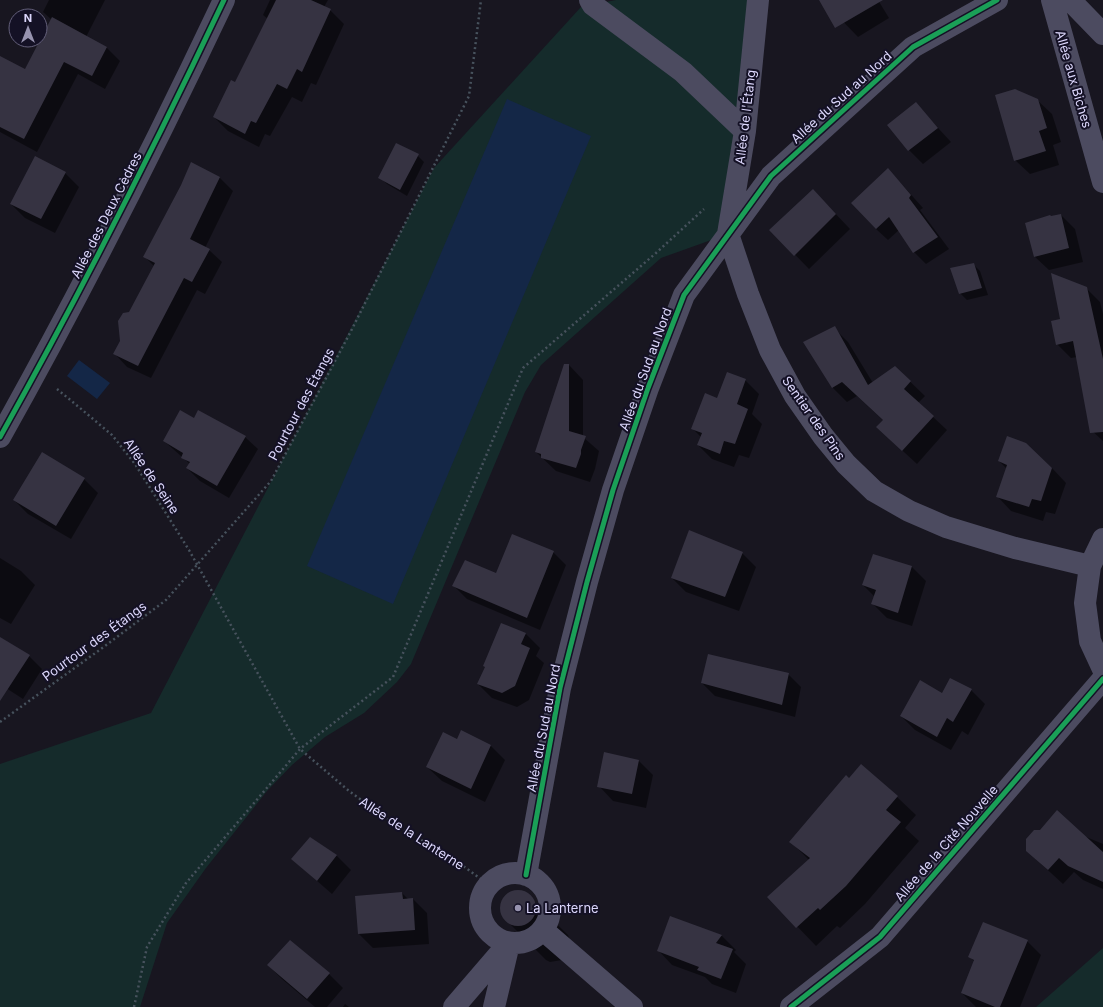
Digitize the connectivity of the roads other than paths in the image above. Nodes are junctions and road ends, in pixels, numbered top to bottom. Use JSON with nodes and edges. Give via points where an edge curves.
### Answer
{"nodes":[{"id":1,"x":224,"y":0,"type":"edge"},
{"id":2,"x":590,"y":0,"type":"edge"},
{"id":3,"x":758,"y":0,"type":"edge"},
{"id":4,"x":997,"y":0,"type":"edge"},
{"id":5,"x":1052,"y":0,"type":"edge"},
{"id":6,"x":1070,"y":0,"type":"edge"},
{"id":7,"x":1103,"y":34,"type":"edge"},
{"id":8,"x":744,"y":131,"type":"junction"},
{"id":9,"x":1103,"y":182,"type":"edge"},
{"id":10,"x":728,"y":234,"type":"junction"},
{"id":11,"x":0,"y":437,"type":"edge"},
{"id":12,"x":1103,"y":539,"type":"edge"},
{"id":13,"x":1090,"y":566,"type":"junction"},
{"id":14,"x":1103,"y":669,"type":"edge"},
{"id":15,"x":1103,"y":679,"type":"edge"},
{"id":16,"x":526,"y":875,"type":"junction"},
{"id":17,"x":543,"y":930,"type":"junction"},
{"id":18,"x":509,"y":943,"type":"junction"},
{"id":19,"x":454,"y":1007,"type":"edge"},
{"id":20,"x":494,"y":1007,"type":"edge"},
{"id":21,"x":632,"y":1007,"type":"edge"},
{"id":22,"x":791,"y":1007,"type":"edge"}],
"edges":[{"from":1,"to":11,"type":"street","name":"Allée des Deux Cèdres","via":[[80,290]]},
{"from":2,"to":8,"type":"street","via":[[684,72]]},
{"from":3,"to":8,"type":"street","name":"Allée de l'Étang"},
{"from":4,"to":10,"type":"street","name":"Allée du Sud au Nord","via":[[913,47],[771,176]]},
{"from":5,"to":9,"type":"street","name":"Allée aux Biches"},
{"from":6,"to":7,"type":"street"},
{"from":8,"to":10,"type":"street","name":"Allée de l'Étang"},
{"from":10,"to":13,"type":"street","name":"Sentier des Pins","via":[[770,350],[795,396],[846,464],[874,491],[909,511],[946,526],[1015,548]]},
{"from":10,"to":16,"type":"street","name":"Allée du Sud au Nord","via":[[684,295],[648,388],[613,490],[560,688]]},
{"from":12,"to":13,"type":"street"},
{"from":13,"to":14,"type":"street","via":[[1085,603],[1090,641]]},
{"from":15,"to":22,"type":"street","name":"Allée de la Cité Nouvelle","via":[[880,937]]},
{"from":16,"to":17,"type":"street","via":[[538,882],[546,892],[550,904],[549,918]]},
{"from":16,"to":18,"type":"street","via":[[513,873],[500,877],[489,885],[482,898],[480,912],[485,926],[496,937]]},
{"from":17,"to":18,"type":"street","via":[[534,938],[522,943]]},
{"from":17,"to":21,"type":"street"},
{"from":18,"to":19,"type":"street"},
{"from":18,"to":20,"type":"street"}]}
